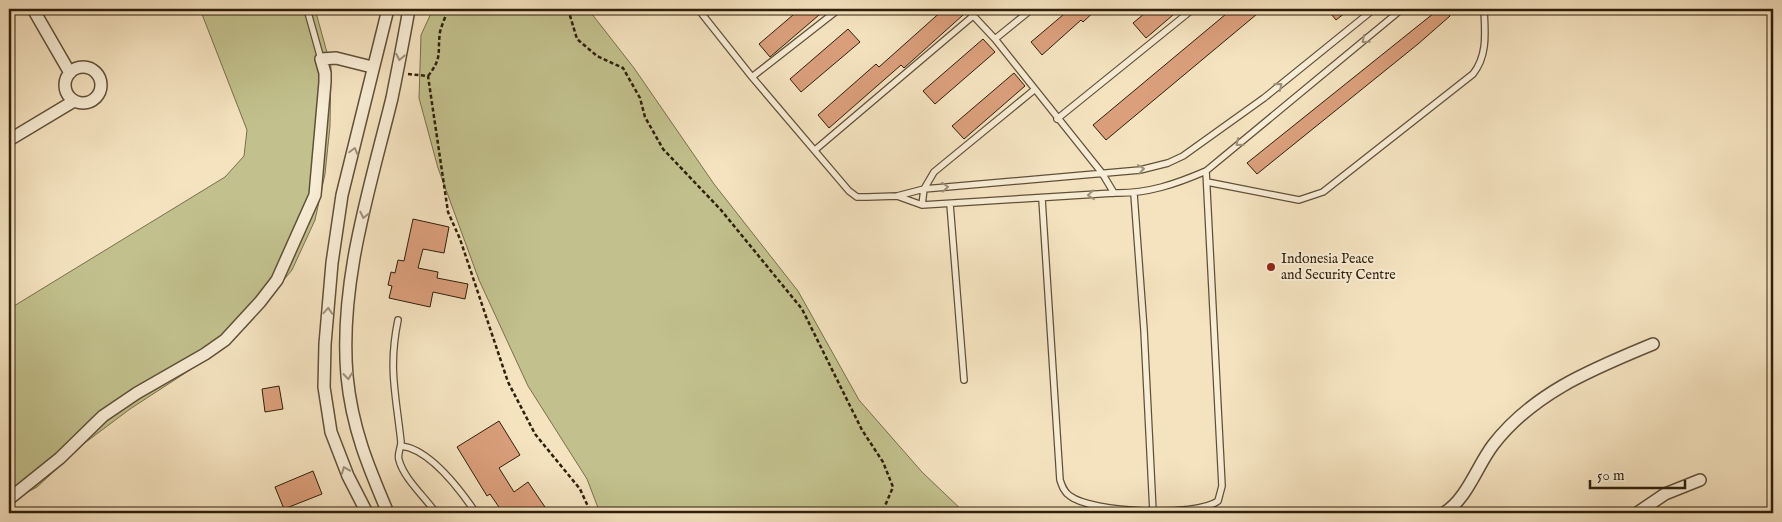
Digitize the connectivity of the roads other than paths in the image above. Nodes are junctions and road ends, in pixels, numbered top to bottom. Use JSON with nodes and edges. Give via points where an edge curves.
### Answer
{"nodes":[{"id":1,"x":33,"y":9,"type":"edge"},
{"id":2,"x":306,"y":9,"type":"edge"},
{"id":3,"x":388,"y":9,"type":"edge"},
{"id":4,"x":410,"y":9,"type":"edge"},
{"id":5,"x":698,"y":9,"type":"edge"},
{"id":6,"x":839,"y":9,"type":"edge"},
{"id":7,"x":967,"y":9,"type":"edge"},
{"id":8,"x":1032,"y":9,"type":"edge"},
{"id":9,"x":1193,"y":9,"type":"edge"},
{"id":10,"x":1374,"y":9,"type":"edge"},
{"id":11,"x":1402,"y":9,"type":"edge"},
{"id":12,"x":1484,"y":9,"type":"edge"},
{"id":13,"x":973,"y":16,"type":"junction"},
{"id":14,"x":995,"y":39,"type":"junction"},
{"id":15,"x":321,"y":59,"type":"junction"},
{"id":16,"x":372,"y":67,"type":"junction"},
{"id":17,"x":70,"y":73,"type":"junction"},
{"id":18,"x":752,"y":77,"type":"junction"},
{"id":19,"x":1034,"y":90,"type":"junction"},
{"id":20,"x":74,"y":101,"type":"junction"},
{"id":21,"x":1057,"y":119,"type":"junction"},
{"id":22,"x":9,"y":140,"type":"edge"},
{"id":23,"x":816,"y":150,"type":"junction"},
{"id":24,"x":1206,"y":171,"type":"junction"},
{"id":25,"x":1102,"y":173,"type":"junction"},
{"id":26,"x":1207,"y":182,"type":"junction"},
{"id":27,"x":924,"y":189,"type":"junction"},
{"id":28,"x":1114,"y":193,"type":"junction"},
{"id":29,"x":1134,"y":194,"type":"junction"},
{"id":30,"x":897,"y":196,"type":"junction"},
{"id":31,"x":1042,"y":200,"type":"junction"},
{"id":32,"x":950,"y":204,"type":"junction"},
{"id":33,"x":922,"y":205,"type":"junction"},
{"id":34,"x":332,"y":263,"type":"junction"},
{"id":35,"x":353,"y":266,"type":"junction"},
{"id":36,"x":398,"y":320,"type":"dead end"},
{"id":37,"x":1653,"y":344,"type":"dead end"},
{"id":38,"x":964,"y":380,"type":"dead end"},
{"id":39,"x":401,"y":446,"type":"junction"},
{"id":40,"x":1700,"y":480,"type":"dead end"},
{"id":41,"x":9,"y":499,"type":"edge"},
{"id":42,"x":1153,"y":512,"type":"junction"},
{"id":43,"x":367,"y":513,"type":"edge"},
{"id":44,"x":388,"y":513,"type":"edge"},
{"id":45,"x":436,"y":513,"type":"edge"},
{"id":46,"x":476,"y":513,"type":"edge"},
{"id":47,"x":1444,"y":513,"type":"edge"},
{"id":48,"x":1637,"y":513,"type":"edge"}],
"edges":[{"from":1,"to":17,"type":"street"},
{"from":2,"to":15,"type":"lane"},
{"from":3,"to":16,"type":"street"},
{"from":4,"to":35,"type":"street","one_way":true},
{"from":5,"to":18,"type":"lane"},
{"from":6,"to":18,"type":"lane"},
{"from":7,"to":13,"type":"lane"},
{"from":8,"to":14,"type":"lane"},
{"from":9,"to":21,"type":"lane"},
{"from":25,"to":10,"type":"lane","one_way":true,"via":[[1152,168],[1183,156],[1264,98]]},
{"from":11,"to":24,"type":"lane","one_way":true},
{"from":12,"to":26,"type":"lane","via":[[1484,54],[1473,74],[1323,192],[1299,200]]},
{"from":13,"to":14,"type":"lane"},
{"from":13,"to":23,"type":"lane"},
{"from":14,"to":19,"type":"lane"},
{"from":15,"to":16,"type":"street","via":[[336,58]]},
{"from":15,"to":41,"type":"street","via":[[325,82],[316,189],[277,280],[225,340],[103,416],[60,458]]},
{"from":34,"to":16,"type":"street","one_way":true,"via":[[342,196]]},
{"from":17,"to":20,"type":"street","via":[[65,88]]},
{"from":17,"to":20,"type":"street","via":[[83,66],[97,72],[101,78],[102,86],[96,99]]},
{"from":18,"to":23,"type":"lane"},
{"from":19,"to":21,"type":"lane"},
{"from":19,"to":27,"type":"lane","via":[[934,172]]},
{"from":20,"to":22,"type":"street"},
{"from":21,"to":25,"type":"lane"},
{"from":23,"to":30,"type":"lane","via":[[842,185],[857,196]]},
{"from":24,"to":26,"type":"lane"},
{"from":24,"to":29,"type":"lane","via":[[1172,186]]},
{"from":27,"to":25,"type":"lane","one_way":true},
{"from":25,"to":28,"type":"lane"},
{"from":26,"to":42,"type":"lane","via":[[1221,495],[1209,506]]},
{"from":27,"to":30,"type":"lane"},
{"from":27,"to":33,"type":"lane"},
{"from":28,"to":29,"type":"lane"},
{"from":28,"to":31,"type":"lane","one_way":true},
{"from":29,"to":42,"type":"lane"},
{"from":30,"to":33,"type":"lane"},
{"from":31,"to":32,"type":"lane"},
{"from":31,"to":42,"type":"lane","via":[[1060,480],[1064,490],[1080,500],[1109,508]]},
{"from":32,"to":33,"type":"lane"},
{"from":32,"to":38,"type":"lane"},
{"from":34,"to":35,"type":"street"},
{"from":43,"to":34,"type":"street","one_way":true,"via":[[334,440],[324,387]]},
{"from":35,"to":44,"type":"street","one_way":true,"via":[[346,322],[348,378],[363,454]]},
{"from":36,"to":39,"type":"lane","via":[[392,349],[392,370]]},
{"from":37,"to":47,"type":"street","via":[[1562,384],[1534,403],[1493,445],[1456,504]]},
{"from":39,"to":45,"type":"lane","via":[[398,458],[402,468]]},
{"from":39,"to":46,"type":"lane","via":[[410,447],[437,466]]},
{"from":40,"to":48,"type":"street","via":[[1665,494]]}]}
